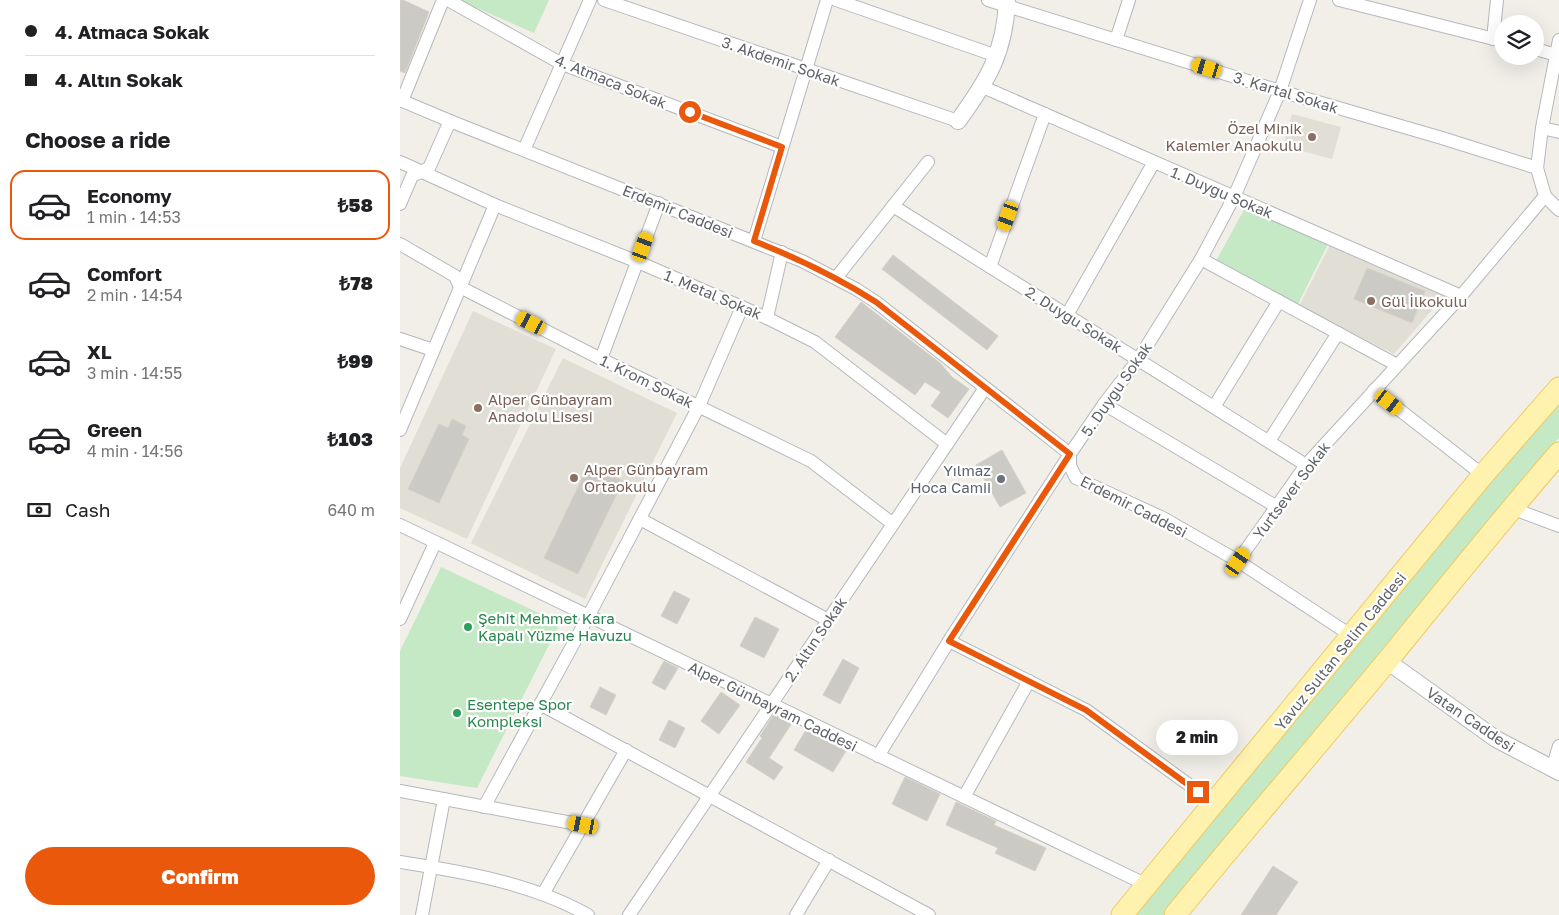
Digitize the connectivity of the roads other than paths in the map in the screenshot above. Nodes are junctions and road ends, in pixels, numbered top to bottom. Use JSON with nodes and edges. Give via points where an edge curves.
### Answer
{"nodes":[{"id":1,"x":443,"y":0,"type":"edge"},
{"id":2,"x":448,"y":0,"type":"edge"},
{"id":3,"x":590,"y":0,"type":"edge"},
{"id":4,"x":604,"y":0,"type":"edge"},
{"id":5,"x":827,"y":0,"type":"edge"},
{"id":6,"x":836,"y":0,"type":"edge"},
{"id":7,"x":988,"y":0,"type":"edge"},
{"id":8,"x":1129,"y":0,"type":"edge"},
{"id":9,"x":1310,"y":0,"type":"edge"},
{"id":10,"x":1339,"y":0,"type":"edge"},
{"id":11,"x":1497,"y":0,"type":"edge"},
{"id":12,"x":1007,"y":3,"type":"edge"},
{"id":13,"x":1497,"y":15,"type":"edge"},
{"id":14,"x":1494,"y":39,"type":"edge"},
{"id":15,"x":1116,"y":40,"type":"junction"},
{"id":16,"x":1559,"y":40,"type":"edge"},
{"id":17,"x":1544,"y":51,"type":"edge"},
{"id":18,"x":1557,"y":54,"type":"junction"},
{"id":19,"x":997,"y":56,"type":"junction"},
{"id":20,"x":562,"y":64,"type":"junction"},
{"id":21,"x":806,"y":69,"type":"junction"},
{"id":22,"x":1557,"y":70,"type":"edge"},
{"id":23,"x":983,"y":88,"type":"junction"},
{"id":24,"x":1280,"y":91,"type":"junction"},
{"id":25,"x":401,"y":100,"type":"edge"},
{"id":26,"x":1045,"y":114,"type":"junction"},
{"id":27,"x":450,"y":121,"type":"junction"},
{"id":28,"x":958,"y":121,"type":"joint"},
{"id":29,"x":1542,"y":128,"type":"junction"},
{"id":30,"x":1559,"y":132,"type":"edge"},
{"id":31,"x":782,"y":147,"type":"junction"},
{"id":32,"x":524,"y":150,"type":"junction"},
{"id":33,"x":400,"y":162,"type":"edge"},
{"id":34,"x":928,"y":162,"type":"dead end"},
{"id":35,"x":1154,"y":162,"type":"junction"},
{"id":36,"x":1537,"y":168,"type":"junction"},
{"id":37,"x":421,"y":172,"type":"junction"},
{"id":38,"x":1545,"y":196,"type":"junction"},
{"id":39,"x":1234,"y":197,"type":"junction"},
{"id":40,"x":659,"y":203,"type":"junction"},
{"id":41,"x":400,"y":204,"type":"edge"},
{"id":42,"x":495,"y":205,"type":"junction"},
{"id":43,"x":893,"y":206,"type":"junction"},
{"id":44,"x":1559,"y":210,"type":"edge"},
{"id":45,"x":754,"y":241,"type":"junction"},
{"id":46,"x":400,"y":244,"type":"edge"},
{"id":47,"x":782,"y":252,"type":"junction"},
{"id":48,"x":1201,"y":259,"type":"junction"},
{"id":49,"x":638,"y":262,"type":"junction"},
{"id":50,"x":990,"y":267,"type":"junction"},
{"id":51,"x":836,"y":278,"type":"junction"},
{"id":52,"x":460,"y":287,"type":"junction"},
{"id":53,"x":1461,"y":296,"type":"junction"},
{"id":54,"x":1279,"y":302,"type":"junction"},
{"id":55,"x":742,"y":307,"type":"junction"},
{"id":56,"x":1067,"y":315,"type":"junction"},
{"id":57,"x":767,"y":318,"type":"junction"},
{"id":58,"x":1338,"y":333,"type":"junction"},
{"id":59,"x":400,"y":339,"type":"edge"},
{"id":60,"x":434,"y":350,"type":"junction"},
{"id":61,"x":601,"y":359,"type":"junction"},
{"id":62,"x":1138,"y":360,"type":"junction"},
{"id":63,"x":1397,"y":365,"type":"junction"},
{"id":64,"x":985,"y":388,"type":"junction"},
{"id":65,"x":1559,"y":388,"type":"edge"},
{"id":66,"x":1374,"y":390,"type":"junction"},
{"id":67,"x":1104,"y":404,"type":"junction"},
{"id":68,"x":699,"y":406,"type":"junction"},
{"id":69,"x":1214,"y":407,"type":"junction"},
{"id":70,"x":400,"y":430,"type":"edge"},
{"id":71,"x":1269,"y":441,"type":"junction"},
{"id":72,"x":947,"y":444,"type":"junction"},
{"id":73,"x":1559,"y":453,"type":"edge"},
{"id":74,"x":1070,"y":454,"type":"junction"},
{"id":75,"x":1306,"y":465,"type":"junction"},
{"id":76,"x":1483,"y":475,"type":"junction"},
{"id":77,"x":1277,"y":508,"type":"junction"},
{"id":78,"x":1512,"y":508,"type":"junction"},
{"id":79,"x":640,"y":519,"type":"junction"},
{"id":80,"x":893,"y":524,"type":"junction"},
{"id":81,"x":400,"y":525,"type":"edge"},
{"id":82,"x":1559,"y":526,"type":"edge"},
{"id":83,"x":435,"y":542,"type":"junction"},
{"id":84,"x":1238,"y":562,"type":"junction"},
{"id":85,"x":588,"y":616,"type":"junction"},
{"id":86,"x":400,"y":619,"type":"edge"},
{"id":87,"x":828,"y":620,"type":"junction"},
{"id":88,"x":1352,"y":636,"type":"junction"},
{"id":89,"x":949,"y":641,"type":"junction"},
{"id":90,"x":1387,"y":661,"type":"junction"},
{"id":91,"x":1029,"y":681,"type":"junction"},
{"id":92,"x":540,"y":704,"type":"junction"},
{"id":93,"x":771,"y":705,"type":"junction"},
{"id":94,"x":1559,"y":746,"type":"edge"},
{"id":95,"x":626,"y":750,"type":"junction"},
{"id":96,"x":878,"y":756,"type":"junction"},
{"id":97,"x":1556,"y":770,"type":"edge"},
{"id":98,"x":400,"y":791,"type":"edge"},
{"id":99,"x":710,"y":796,"type":"junction"},
{"id":100,"x":964,"y":797,"type":"junction"},
{"id":101,"x":444,"y":799,"type":"junction"},
{"id":102,"x":1214,"y":803,"type":"junction"},
{"id":103,"x":484,"y":807,"type":"junction"},
{"id":104,"x":583,"y":825,"type":"junction"},
{"id":105,"x":829,"y":860,"type":"junction"},
{"id":106,"x":400,"y":862,"type":"edge"},
{"id":107,"x":432,"y":867,"type":"junction"},
{"id":108,"x":1147,"y":885,"type":"junction"},
{"id":109,"x":544,"y":894,"type":"junction"},
{"id":110,"x":909,"y":910,"type":"edge"},
{"id":111,"x":422,"y":915,"type":"edge"},
{"id":112,"x":588,"y":915,"type":"edge"},
{"id":113,"x":629,"y":915,"type":"edge"},
{"id":114,"x":796,"y":915,"type":"edge"},
{"id":115,"x":928,"y":915,"type":"edge"},
{"id":116,"x":1122,"y":915,"type":"edge"},
{"id":117,"x":1175,"y":915,"type":"edge"}],
"edges":[{"from":1,"to":25,"type":"street"},
{"from":2,"to":20,"type":"street","name":"4. Atmaca Sokak"},
{"from":3,"to":20,"type":"street"},
{"from":4,"to":21,"type":"street","name":"3. Akdemir Sokak"},
{"from":5,"to":21,"type":"street"},
{"from":6,"to":19,"type":"street"},
{"from":7,"to":12,"type":"street","name":"3. Kartal Sokak"},
{"from":8,"to":15,"type":"street"},
{"from":9,"to":24,"type":"street","name":"5. Duygu Sokak"},
{"from":10,"to":14,"type":"street"},
{"from":11,"to":13,"type":"street"},
{"from":12,"to":15,"type":"street","name":"3. Kartal Sokak"},
{"from":12,"to":19,"type":"street","via":[[1004,34]]},
{"from":15,"to":24,"type":"street","name":"3. Kartal Sokak"},
{"from":16,"to":18,"type":"street"},
{"from":17,"to":18,"type":"street"},
{"from":18,"to":22,"type":"street"},
{"from":19,"to":23,"type":"street"},
{"from":20,"to":31,"type":"street","name":"4. Atmaca Sokak"},
{"from":20,"to":32,"type":"street"},
{"from":21,"to":28,"type":"street","name":"3. Akdemir Sokak"},
{"from":21,"to":31,"type":"street"},
{"from":22,"to":29,"type":"street"},
{"from":23,"to":26,"type":"street","name":"1. Duygu Sokak"},
{"from":23,"to":28,"type":"street"},
{"from":24,"to":36,"type":"street","name":"3. Kartal Sokak"},
{"from":24,"to":39,"type":"street","name":"5. Duygu Sokak"},
{"from":25,"to":27,"type":"street","name":"Erdemir Caddesi"},
{"from":26,"to":35,"type":"street","name":"1. Duygu Sokak"},
{"from":26,"to":50,"type":"street"},
{"from":27,"to":32,"type":"street","name":"Erdemir Caddesi"},
{"from":27,"to":37,"type":"street","via":[[430,168]]},
{"from":29,"to":30,"type":"street"},
{"from":29,"to":36,"type":"street"},
{"from":31,"to":45,"type":"street"},
{"from":32,"to":40,"type":"street","name":"Erdemir Caddesi"},
{"from":33,"to":37,"type":"street","name":"1. Metal Sokak"},
{"from":34,"to":43,"type":"street"},
{"from":35,"to":39,"type":"street","name":"1. Duygu Sokak"},
{"from":35,"to":56,"type":"street"},
{"from":36,"to":38,"type":"street"},
{"from":37,"to":41,"type":"street","via":[[412,176]]},
{"from":37,"to":42,"type":"street","name":"1. Metal Sokak"},
{"from":38,"to":44,"type":"street"},
{"from":38,"to":53,"type":"street","name":"Yurtsever Sokak"},
{"from":39,"to":48,"type":"street","name":"5. Duygu Sokak"},
{"from":39,"to":53,"type":"street","name":"1. Duygu Sokak"},
{"from":40,"to":45,"type":"street","name":"Erdemir Caddesi"},
{"from":40,"to":49,"type":"street"},
{"from":42,"to":49,"type":"street","name":"1. Metal Sokak"},
{"from":42,"to":52,"type":"street"},
{"from":43,"to":50,"type":"street","name":"2. Duygu Sokak"},
{"from":43,"to":51,"type":"street"},
{"from":45,"to":47,"type":"street","name":"Erdemir Caddesi"},
{"from":46,"to":52,"type":"street","name":"1. Krom Sokak","via":[[454,276]]},
{"from":47,"to":51,"type":"street","name":"Erdemir Caddesi"},
{"from":47,"to":57,"type":"street"},
{"from":48,"to":54,"type":"street"},
{"from":48,"to":62,"type":"street","name":"5. Duygu Sokak"},
{"from":49,"to":55,"type":"street","name":"1. Metal Sokak"},
{"from":49,"to":61,"type":"street"},
{"from":50,"to":56,"type":"street","name":"2. Duygu Sokak"},
{"from":51,"to":64,"type":"street","name":"Erdemir Caddesi","via":[[876,302]]},
{"from":52,"to":60,"type":"street"},
{"from":52,"to":61,"type":"street","name":"1. Krom Sokak"},
{"from":53,"to":63,"type":"street","name":"Yurtsever Sokak"},
{"from":54,"to":58,"type":"street"},
{"from":54,"to":69,"type":"street"},
{"from":55,"to":57,"type":"street","name":"1. Metal Sokak"},
{"from":55,"to":68,"type":"street"},
{"from":56,"to":62,"type":"street","name":"2. Duygu Sokak"},
{"from":57,"to":72,"type":"street","name":"1. Metal Sokak","via":[[815,342]]},
{"from":58,"to":63,"type":"street"},
{"from":58,"to":71,"type":"street"},
{"from":59,"to":60,"type":"street"},
{"from":60,"to":70,"type":"street"},
{"from":61,"to":68,"type":"street","name":"1. Krom Sokak"},
{"from":62,"to":67,"type":"street","name":"5. Duygu Sokak"},
{"from":62,"to":69,"type":"street","name":"2. Duygu Sokak"},
{"from":63,"to":66,"type":"street","name":"Yurtsever Sokak"},
{"from":64,"to":72,"type":"street","name":"2. Altın Sokak"},
{"from":64,"to":74,"type":"street","name":"Erdemir Caddesi"},
{"from":65,"to":76,"type":"main road","name":"Yavuz Sultan Selim Caddesi"},
{"from":66,"to":75,"type":"street","name":"Yurtsever Sokak"},
{"from":66,"to":76,"type":"street"},
{"from":67,"to":74,"type":"street","name":"5. Duygu Sokak"},
{"from":67,"to":77,"type":"street"},
{"from":68,"to":79,"type":"street"},
{"from":68,"to":80,"type":"street","name":"1. Krom Sokak","via":[[811,462]]},
{"from":69,"to":71,"type":"street","name":"2. Duygu Sokak"},
{"from":71,"to":75,"type":"street","name":"2. Duygu Sokak"},
{"from":72,"to":80,"type":"street","name":"2. Altın Sokak"},
{"from":73,"to":78,"type":"main road"},
{"from":74,"to":84,"type":"street","name":"Erdemir Caddesi","via":[[1070,466],[1076,478],[1163,518]]},
{"from":74,"to":89,"type":"street","name":"5. Duygu Sokak"},
{"from":75,"to":77,"type":"street","name":"Yurtsever Sokak"},
{"from":76,"to":88,"type":"main road","name":"Yavuz Sultan Selim Caddesi"},
{"from":77,"to":84,"type":"street","name":"Yurtsever Sokak"},
{"from":78,"to":82,"type":"street"},
{"from":78,"to":90,"type":"main road"},
{"from":79,"to":85,"type":"street"},
{"from":79,"to":87,"type":"street"},
{"from":80,"to":87,"type":"street","name":"2. Altın Sokak"},
{"from":81,"to":83,"type":"street","name":"Alper Günbayram Caddesi"},
{"from":83,"to":85,"type":"street","name":"Alper Günbayram Caddesi"},
{"from":83,"to":86,"type":"street"},
{"from":84,"to":88,"type":"street","name":"Erdemir Caddesi"},
{"from":85,"to":92,"type":"street"},
{"from":85,"to":93,"type":"street","name":"Alper Günbayram Caddesi"},
{"from":87,"to":93,"type":"street","name":"2. Altın Sokak"},
{"from":88,"to":102,"type":"main road","name":"Yavuz Sultan Selim Caddesi"},
{"from":89,"to":91,"type":"street"},
{"from":89,"to":96,"type":"street","name":"5. Duygu Sokak"},
{"from":90,"to":97,"type":"street","name":"Vatan Caddesi","via":[[1496,739]]},
{"from":90,"to":117,"type":"main road"},
{"from":91,"to":100,"type":"street"},
{"from":91,"to":102,"type":"street","via":[[1086,710]]},
{"from":92,"to":95,"type":"street"},
{"from":92,"to":103,"type":"street"},
{"from":93,"to":96,"type":"street","name":"Alper Günbayram Caddesi"},
{"from":93,"to":99,"type":"street","name":"2. Altın Sokak"},
{"from":94,"to":97,"type":"street"},
{"from":95,"to":99,"type":"street"},
{"from":95,"to":104,"type":"street"},
{"from":96,"to":100,"type":"street","name":"Alper Günbayram Caddesi"},
{"from":98,"to":101,"type":"street"},
{"from":99,"to":105,"type":"street"},
{"from":99,"to":113,"type":"street","name":"2. Altın Sokak"},
{"from":100,"to":108,"type":"street","name":"Alper Günbayram Caddesi"},
{"from":101,"to":103,"type":"street"},
{"from":101,"to":107,"type":"street"},
{"from":102,"to":108,"type":"main road","name":"Yavuz Sultan Selim Caddesi"},
{"from":103,"to":104,"type":"street"},
{"from":104,"to":109,"type":"street"},
{"from":105,"to":110,"type":"street"},
{"from":105,"to":114,"type":"street"},
{"from":106,"to":107,"type":"street"},
{"from":107,"to":109,"type":"street"},
{"from":107,"to":111,"type":"street"},
{"from":108,"to":116,"type":"main road","name":"Yavuz Sultan Selim Caddesi"},
{"from":109,"to":112,"type":"street"},
{"from":110,"to":115,"type":"street"}]}
